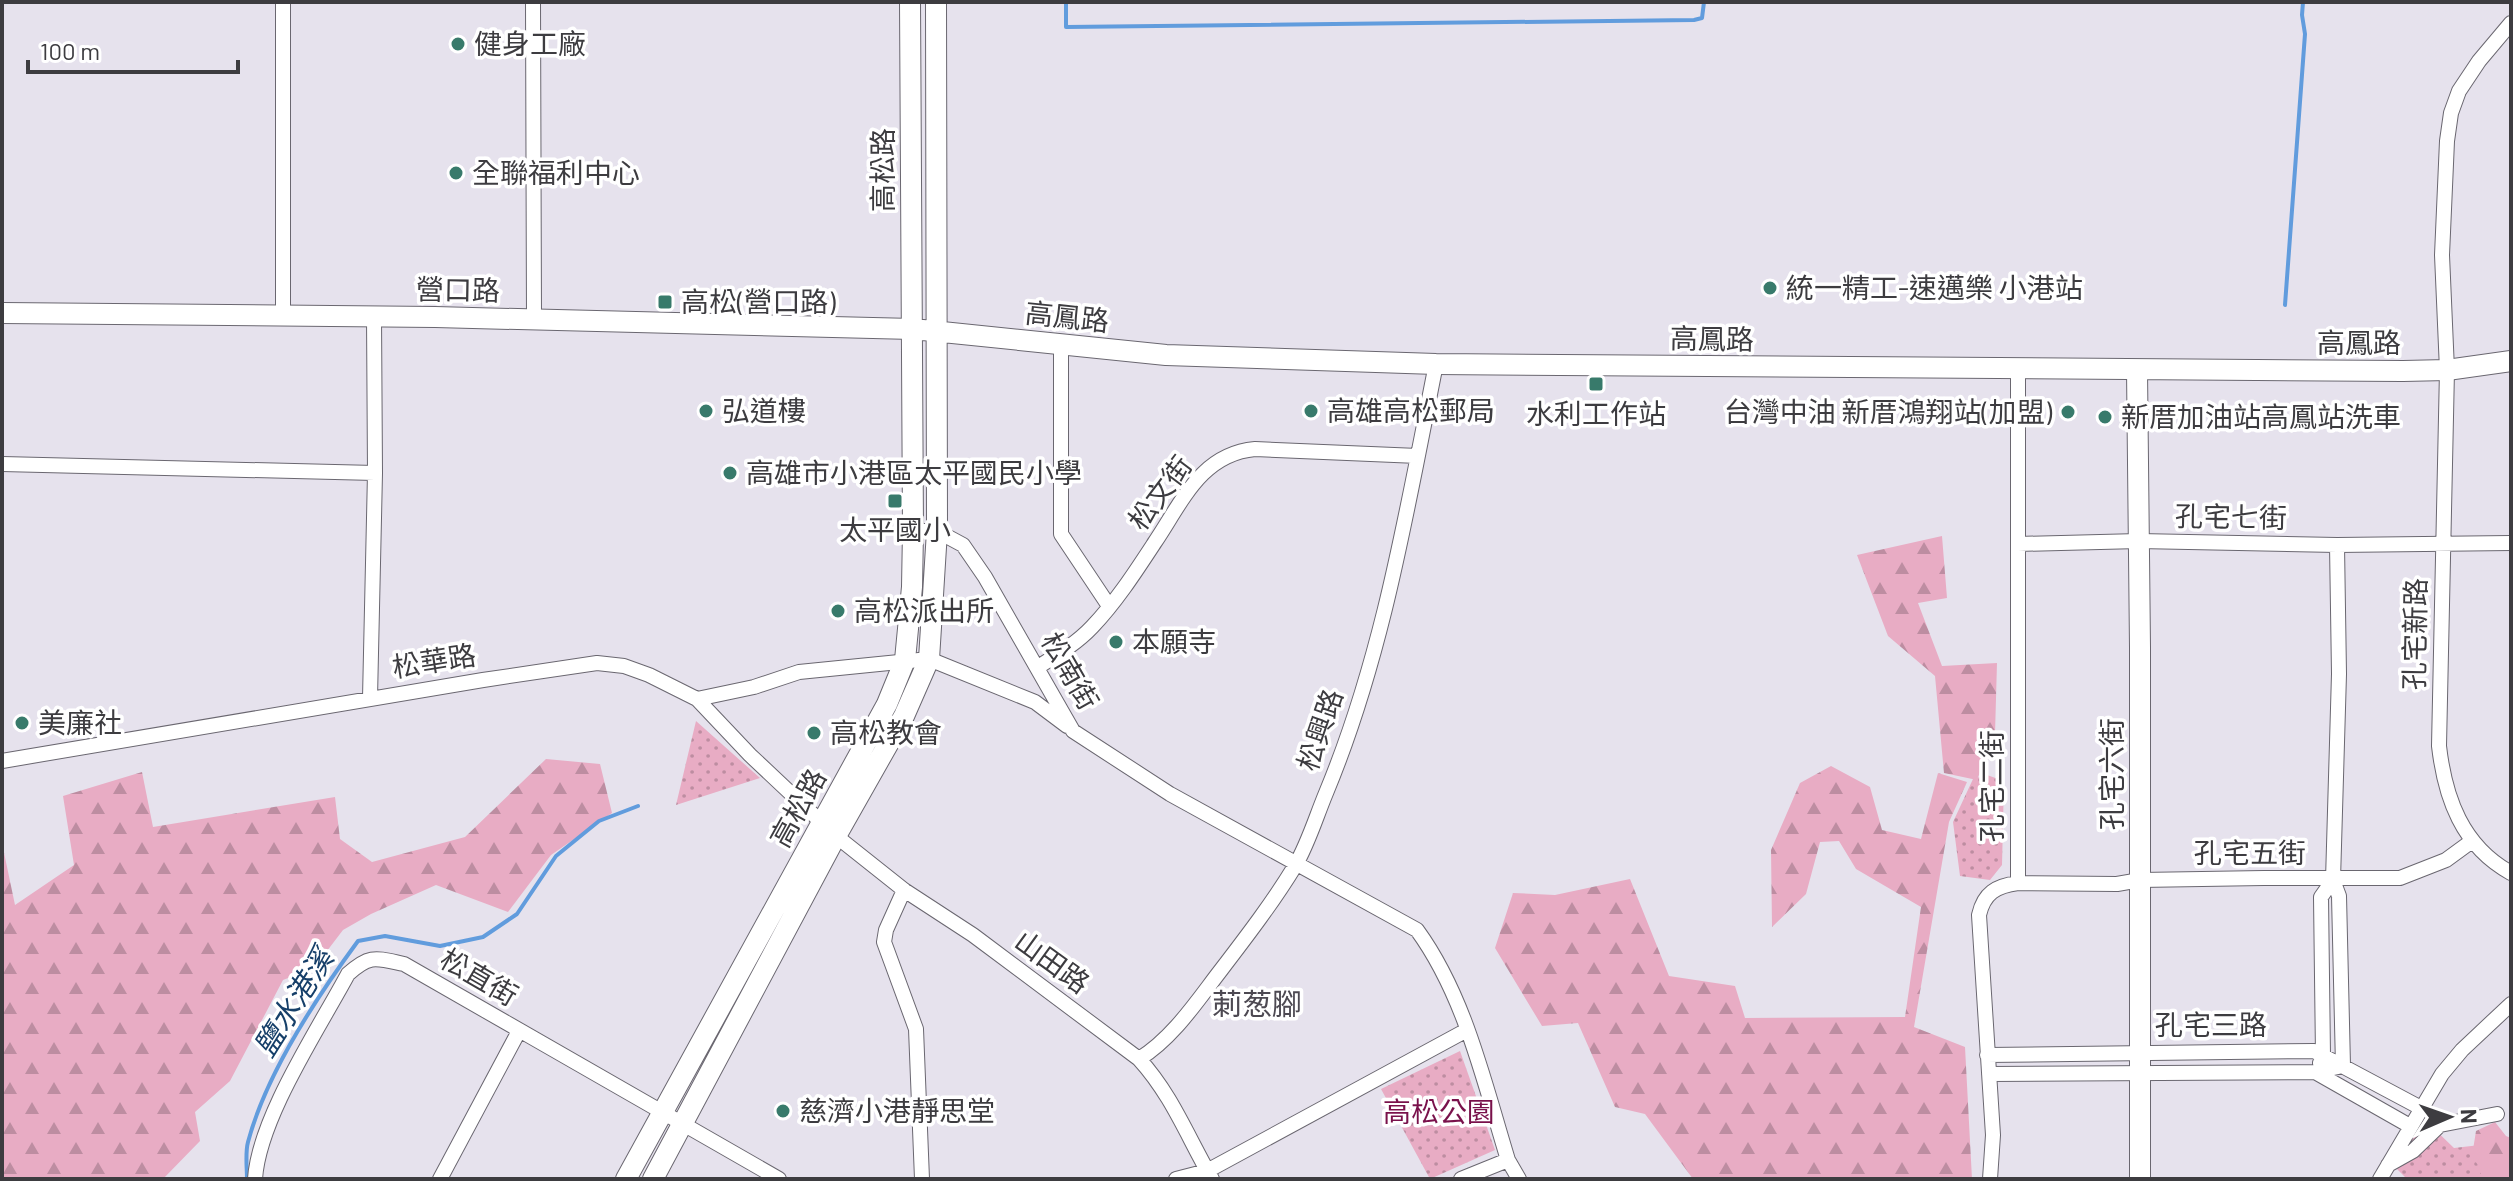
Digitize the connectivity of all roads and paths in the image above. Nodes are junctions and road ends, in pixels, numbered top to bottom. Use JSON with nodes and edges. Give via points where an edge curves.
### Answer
{"nodes":[{"id":1,"x":283,"y":2,"type":"edge"},
{"id":2,"x":533,"y":2,"type":"edge"},
{"id":3,"x":910,"y":2,"type":"edge"},
{"id":4,"x":936,"y":2,"type":"edge"},
{"id":5,"x":2511,"y":23,"type":"edge"},
{"id":6,"x":2,"y":313,"type":"edge"},
{"id":7,"x":283,"y":316,"type":"junction"},
{"id":8,"x":374,"y":317,"type":"junction"},
{"id":9,"x":534,"y":319,"type":"junction"},
{"id":10,"x":913,"y":329,"type":"junction"},
{"id":11,"x":938,"y":330,"type":"junction"},
{"id":12,"x":1061,"y":344,"type":"junction"},
{"id":13,"x":2511,"y":361,"type":"edge"},
{"id":14,"x":1436,"y":364,"type":"junction"},
{"id":15,"x":2018,"y":369,"type":"junction"},
{"id":16,"x":2137,"y":370,"type":"junction"},
{"id":17,"x":2447,"y":370,"type":"junction"},
{"id":18,"x":1418,"y":456,"type":"junction"},
{"id":19,"x":2,"y":464,"type":"edge"},
{"id":20,"x":375,"y":473,"type":"junction"},
{"id":21,"x":913,"y":531,"type":"junction"},
{"id":22,"x":937,"y":531,"type":"junction"},
{"id":23,"x":2139,"y":541,"type":"junction"},
{"id":24,"x":2511,"y":543,"type":"edge"},
{"id":25,"x":2018,"y":544,"type":"junction"},
{"id":26,"x":2337,"y":545,"type":"junction"},
{"id":27,"x":2442,"y":545,"type":"junction"},
{"id":28,"x":1109,"y":606,"type":"junction"},
{"id":29,"x":929,"y":659,"type":"junction"},
{"id":30,"x":905,"y":660,"type":"junction"},
{"id":31,"x":1038,"y":667,"type":"junction"},
{"id":32,"x":370,"y":698,"type":"junction"},
{"id":33,"x":697,"y":699,"type":"junction"},
{"id":34,"x":1073,"y":731,"type":"junction"},
{"id":35,"x":2,"y":761,"type":"edge"},
{"id":36,"x":828,"y":829,"type":"junction"},
{"id":37,"x":2472,"y":841,"type":"junction"},
{"id":38,"x":1297,"y":863,"type":"junction"},
{"id":39,"x":2511,"y":873,"type":"edge"},
{"id":40,"x":2140,"y":880,"type":"junction"},
{"id":41,"x":2333,"y":880,"type":"junction"},
{"id":42,"x":2018,"y":883,"type":"junction"},
{"id":43,"x":904,"y":890,"type":"junction"},
{"id":44,"x":2511,"y":1004,"type":"edge"},
{"id":45,"x":1467,"y":1030,"type":"junction"},
{"id":46,"x":519,"y":1031,"type":"junction"},
{"id":47,"x":2139,"y":1051,"type":"junction"},
{"id":48,"x":1987,"y":1055,"type":"junction"},
{"id":49,"x":2323,"y":1056,"type":"junction"},
{"id":50,"x":1139,"y":1059,"type":"junction"},
{"id":51,"x":2343,"y":1066,"type":"junction"},
{"id":52,"x":2139,"y":1072,"type":"junction"},
{"id":53,"x":2315,"y":1072,"type":"junction"},
{"id":54,"x":1989,"y":1074,"type":"junction"},
{"id":55,"x":2421,"y":1108,"type":"junction"},
{"id":56,"x":662,"y":1113,"type":"junction"},
{"id":57,"x":2497,"y":1114,"type":"dead end"},
{"id":58,"x":682,"y":1125,"type":"junction"},
{"id":59,"x":2410,"y":1126,"type":"junction"},
{"id":60,"x":1508,"y":1160,"type":"junction"},
{"id":61,"x":2383,"y":1173,"type":"edge"},
{"id":62,"x":1210,"y":1175,"type":"edge"},
{"id":63,"x":255,"y":1179,"type":"edge"},
{"id":64,"x":440,"y":1179,"type":"edge"},
{"id":65,"x":626,"y":1179,"type":"edge"},
{"id":66,"x":653,"y":1179,"type":"edge"},
{"id":67,"x":779,"y":1179,"type":"edge"},
{"id":68,"x":922,"y":1179,"type":"edge"},
{"id":69,"x":1176,"y":1179,"type":"edge"},
{"id":70,"x":1461,"y":1179,"type":"edge"},
{"id":71,"x":1519,"y":1179,"type":"edge"},
{"id":72,"x":1990,"y":1179,"type":"edge"},
{"id":73,"x":2140,"y":1179,"type":"edge"}],
"edges":[{"from":1,"to":7,"type":"street"},
{"from":2,"to":9,"type":"street"},
{"from":3,"to":10,"type":"street","name":"高松路"},
{"from":4,"to":11,"type":"street","name":"高松路"},
{"from":5,"to":17,"type":"street","name":"孔宅新路","via":[[2468,75],[2451,113],[2442,255]]},
{"from":6,"to":7,"type":"street","name":"營口路"},
{"from":7,"to":8,"type":"street","name":"營口路"},
{"from":8,"to":9,"type":"street","name":"營口路"},
{"from":8,"to":20,"type":"street"},
{"from":9,"to":10,"type":"street","name":"營口路"},
{"from":10,"to":11,"type":"street","name":"高鳳路"},
{"from":10,"to":21,"type":"street","name":"高松路"},
{"from":11,"to":12,"type":"street","name":"高鳳路"},
{"from":11,"to":22,"type":"street","name":"高松路"},
{"from":12,"to":14,"type":"street","name":"高鳳路","via":[[1166,355]]},
{"from":12,"to":28,"type":"street","via":[[1061,534]]},
{"from":13,"to":17,"type":"street","name":"高鳳路"},
{"from":14,"to":15,"type":"street","name":"高鳳路"},
{"from":14,"to":18,"type":"street","name":"松興路"},
{"from":15,"to":16,"type":"street","name":"高鳳路"},
{"from":15,"to":25,"type":"street","name":"孔宅二街"},
{"from":16,"to":17,"type":"street","name":"高鳳路"},
{"from":16,"to":23,"type":"street","name":"孔宅六街"},
{"from":17,"to":27,"type":"street","name":"孔宅新路"},
{"from":18,"to":28,"type":"street","name":"松文街","via":[[1235,451],[1187,491]]},
{"from":18,"to":38,"type":"street","name":"松興路","via":[[1379,635],[1341,756]]},
{"from":19,"to":20,"type":"street"},
{"from":20,"to":32,"type":"street"},
{"from":21,"to":22,"type":"street"},
{"from":21,"to":30,"type":"street","name":"高松路"},
{"from":22,"to":29,"type":"street","name":"高松路"},
{"from":22,"to":31,"type":"street","name":"松南街","via":[[963,545]]},
{"from":23,"to":25,"type":"street","name":"孔宅七街"},
{"from":23,"to":26,"type":"street","name":"孔宅七街"},
{"from":23,"to":40,"type":"street","name":"孔宅六街"},
{"from":24,"to":27,"type":"street","name":"孔宅七街"},
{"from":25,"to":42,"type":"street","name":"孔宅二街"},
{"from":26,"to":27,"type":"street","name":"孔宅七街"},
{"from":26,"to":41,"type":"street"},
{"from":27,"to":37,"type":"street","name":"孔宅新路","via":[[2441,769],[2454,811]]},
{"from":28,"to":31,"type":"street","name":"松文街","via":[[1091,628]]},
{"from":29,"to":30,"type":"street"},
{"from":29,"to":34,"type":"street","via":[[1035,702]]},
{"from":29,"to":36,"type":"street","name":"高松路","via":[[904,716]]},
{"from":30,"to":33,"type":"street","via":[[799,672]]},
{"from":30,"to":36,"type":"street","name":"高松路"},
{"from":31,"to":34,"type":"street","name":"松南街"},
{"from":32,"to":33,"type":"street","name":"松華路","via":[[597,663],[649,675]]},
{"from":32,"to":35,"type":"street","name":"松華路"},
{"from":33,"to":36,"type":"street","name":"松華路"},
{"from":34,"to":38,"type":"street","name":"松南街","via":[[1170,794]]},
{"from":36,"to":43,"type":"street","name":"山田路"},
{"from":36,"to":56,"type":"street","name":"高松路"},
{"from":36,"to":58,"type":"street","name":"高松路"},
{"from":37,"to":39,"type":"street","name":"孔宅新路"},
{"from":37,"to":41,"type":"street","name":"孔宅五街","via":[[2446,860],[2400,878]]},
{"from":38,"to":45,"type":"street","name":"松南街","via":[[1417,930]]},
{"from":38,"to":50,"type":"street","name":"松興路","via":[[1166,1039]]},
{"from":40,"to":41,"type":"street","name":"孔宅五街"},
{"from":40,"to":42,"type":"street","name":"孔宅五街"},
{"from":40,"to":47,"type":"street","name":"孔宅六街"},
{"from":41,"to":49,"type":"street","via":[[2321,897]]},
{"from":41,"to":51,"type":"street","via":[[2339,896]]},
{"from":42,"to":48,"type":"street","via":[[1990,892],[1979,915]]},
{"from":43,"to":50,"type":"street","name":"山田路"},
{"from":43,"to":68,"type":"street","via":[[884,942],[916,1029]]},
{"from":44,"to":55,"type":"street","via":[[2462,1050]]},
{"from":45,"to":60,"type":"street","name":"松南街"},
{"from":45,"to":62,"type":"street"},
{"from":46,"to":56,"type":"street","name":"松直街"},
{"from":46,"to":63,"type":"street","name":"松直街","via":[[404,964],[363,961],[348,974],[274,1110]]},
{"from":46,"to":64,"type":"street"},
{"from":47,"to":48,"type":"street","name":"孔宅三路"},
{"from":47,"to":49,"type":"street","name":"孔宅三路","via":[[2314,1051]]},
{"from":47,"to":52,"type":"street","name":"孔宅六街"},
{"from":48,"to":54,"type":"street"},
{"from":49,"to":51,"type":"street","name":"孔宅三路"},
{"from":49,"to":53,"type":"street"},
{"from":50,"to":62,"type":"street","name":"山田路","via":[[1171,1100]]},
{"from":51,"to":53,"type":"street"},
{"from":51,"to":55,"type":"street","name":"孔宅三路"},
{"from":52,"to":53,"type":"street","name":"孔宅三路"},
{"from":52,"to":54,"type":"street","name":"孔宅三路"},
{"from":52,"to":73,"type":"street","name":"孔宅六街"},
{"from":53,"to":59,"type":"street","name":"孔宅三路"},
{"from":54,"to":72,"type":"street"},
{"from":55,"to":59,"type":"street"},
{"from":56,"to":58,"type":"street","name":"松直街"},
{"from":56,"to":65,"type":"street","name":"高松路"},
{"from":57,"to":61,"type":"street","via":[[2440,1125]]},
{"from":58,"to":66,"type":"street","name":"高松路"},
{"from":58,"to":67,"type":"street","name":"松直街"},
{"from":59,"to":61,"type":"street"},
{"from":60,"to":70,"type":"street"},
{"from":60,"to":71,"type":"street","name":"松南街"},
{"from":62,"to":69,"type":"street"}]}
